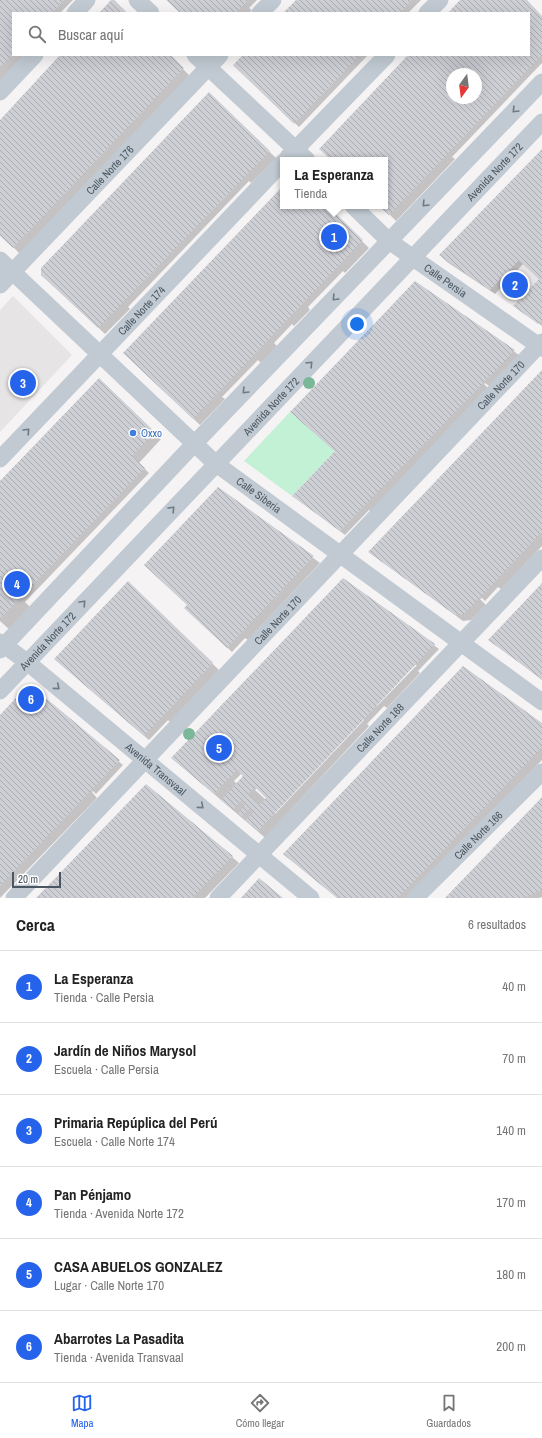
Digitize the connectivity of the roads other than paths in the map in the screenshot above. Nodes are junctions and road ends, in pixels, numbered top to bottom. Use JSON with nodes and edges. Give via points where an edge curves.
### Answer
{"nodes":[{"id":1,"x":87,"y":0,"type":"edge"},
{"id":2,"x":137,"y":0,"type":"edge"},
{"id":3,"x":272,"y":0,"type":"edge"},
{"id":4,"x":440,"y":0,"type":"edge"},
{"id":5,"x":76,"y":12,"type":"edge"},
{"id":6,"x":150,"y":12,"type":"edge"},
{"id":7,"x":261,"y":12,"type":"edge"},
{"id":8,"x":429,"y":12,"type":"edge"},
{"id":9,"x":34,"y":56,"type":"edge"},
{"id":10,"x":195,"y":56,"type":"edge"},
{"id":11,"x":219,"y":56,"type":"edge"},
{"id":12,"x":386,"y":56,"type":"edge"},
{"id":13,"x":208,"y":68,"type":"junction"},
{"id":14,"x":542,"y":82,"type":"edge"},
{"id":15,"x":0,"y":92,"type":"edge"},
{"id":16,"x":542,"y":122,"type":"edge"},
{"id":17,"x":296,"y":156,"type":"edge"},
{"id":18,"x":280,"y":165,"type":"edge"},
{"id":19,"x":356,"y":209,"type":"edge"},
{"id":20,"x":389,"y":241,"type":"junction"},
{"id":21,"x":412,"y":257,"type":"junction"},
{"id":22,"x":0,"y":260,"type":"edge"},
{"id":23,"x":13,"y":272,"type":"junction"},
{"id":24,"x":0,"y":285,"type":"edge"},
{"id":25,"x":541,"y":346,"type":"edge"},
{"id":26,"x":101,"y":355,"type":"junction"},
{"id":27,"x":194,"y":444,"type":"junction"},
{"id":28,"x":0,"y":459,"type":"edge"},
{"id":29,"x":215,"y":463,"type":"junction"},
{"id":30,"x":341,"y":554,"type":"junction"},
{"id":31,"x":542,"y":558,"type":"edge"},
{"id":32,"x":460,"y":644,"type":"junction"},
{"id":33,"x":1,"y":646,"type":"edge"},
{"id":34,"x":28,"y":662,"type":"junction"},
{"id":35,"x":0,"y":690,"type":"edge"},
{"id":36,"x":542,"y":702,"type":"edge"},
{"id":37,"x":146,"y":760,"type":"junction"},
{"id":38,"x":542,"y":772,"type":"edge"},
{"id":39,"x":260,"y":854,"type":"junction"},
{"id":40,"x":14,"y":898,"type":"edge"},
{"id":41,"x":218,"y":898,"type":"edge"},
{"id":42,"x":311,"y":898,"type":"edge"},
{"id":43,"x":415,"y":898,"type":"edge"}],
"edges":[{"from":1,"to":5,"type":"street"},
{"from":2,"to":6,"type":"street"},
{"from":3,"to":7,"type":"street"},
{"from":4,"to":8,"type":"street"},
{"from":9,"to":15,"type":"street"},
{"from":10,"to":13,"type":"street"},
{"from":11,"to":13,"type":"street","name":"Calle Norte 176"},
{"from":12,"to":17,"type":"street"},
{"from":13,"to":17,"type":"street"},
{"from":13,"to":23,"type":"street","name":"Calle Norte 176"},
{"from":14,"to":20,"type":"street","one_way":true},
{"from":16,"to":21,"type":"street","name":"Avenida Norte 172"},
{"from":18,"to":26,"type":"street","name":"Calle Norte 174"},
{"from":19,"to":20,"type":"street","name":"Calle Persia"},
{"from":20,"to":21,"type":"street","name":"Calle Persia"},
{"from":20,"to":27,"type":"street","one_way":true},
{"from":21,"to":25,"type":"street","name":"Calle Persia"},
{"from":29,"to":21,"type":"street","name":"Avenida Norte 172","one_way":true},
{"from":22,"to":23,"type":"street","name":"Calle Siberia"},
{"from":23,"to":24,"type":"street","name":"Calle Norte 176"},
{"from":23,"to":26,"type":"street","name":"Calle Siberia"},
{"from":25,"to":30,"type":"street","name":"Calle Norte 170"},
{"from":26,"to":27,"type":"street","name":"Calle Siberia"},
{"from":28,"to":26,"type":"street","name":"Calle Norte 174","one_way":true},
{"from":27,"to":29,"type":"street","name":"Calle Siberia"},
{"from":27,"to":33,"type":"street"},
{"from":29,"to":30,"type":"street","name":"Calle Siberia"},
{"from":34,"to":29,"type":"street","name":"Avenida Norte 172","one_way":true},
{"from":30,"to":32,"type":"street","name":"Calle Siberia"},
{"from":30,"to":37,"type":"street","name":"Calle Norte 170"},
{"from":31,"to":32,"type":"street","name":"Calle Norte 168"},
{"from":32,"to":36,"type":"street","name":"Calle Siberia"},
{"from":32,"to":39,"type":"street","name":"Calle Norte 168"},
{"from":33,"to":34,"type":"street","name":"Avenida Transvaal"},
{"from":34,"to":35,"type":"street","name":"Avenida Norte 172"},
{"from":34,"to":37,"type":"street","name":"Avenida Transvaal","one_way":true},
{"from":37,"to":39,"type":"street","name":"Avenida Transvaal","one_way":true},
{"from":37,"to":40,"type":"street","name":"Calle Norte 170"},
{"from":38,"to":43,"type":"street","name":"Calle Norte 166"},
{"from":39,"to":41,"type":"street","name":"Calle Norte 168"},
{"from":39,"to":42,"type":"street","name":"Avenida Transvaal"}]}
